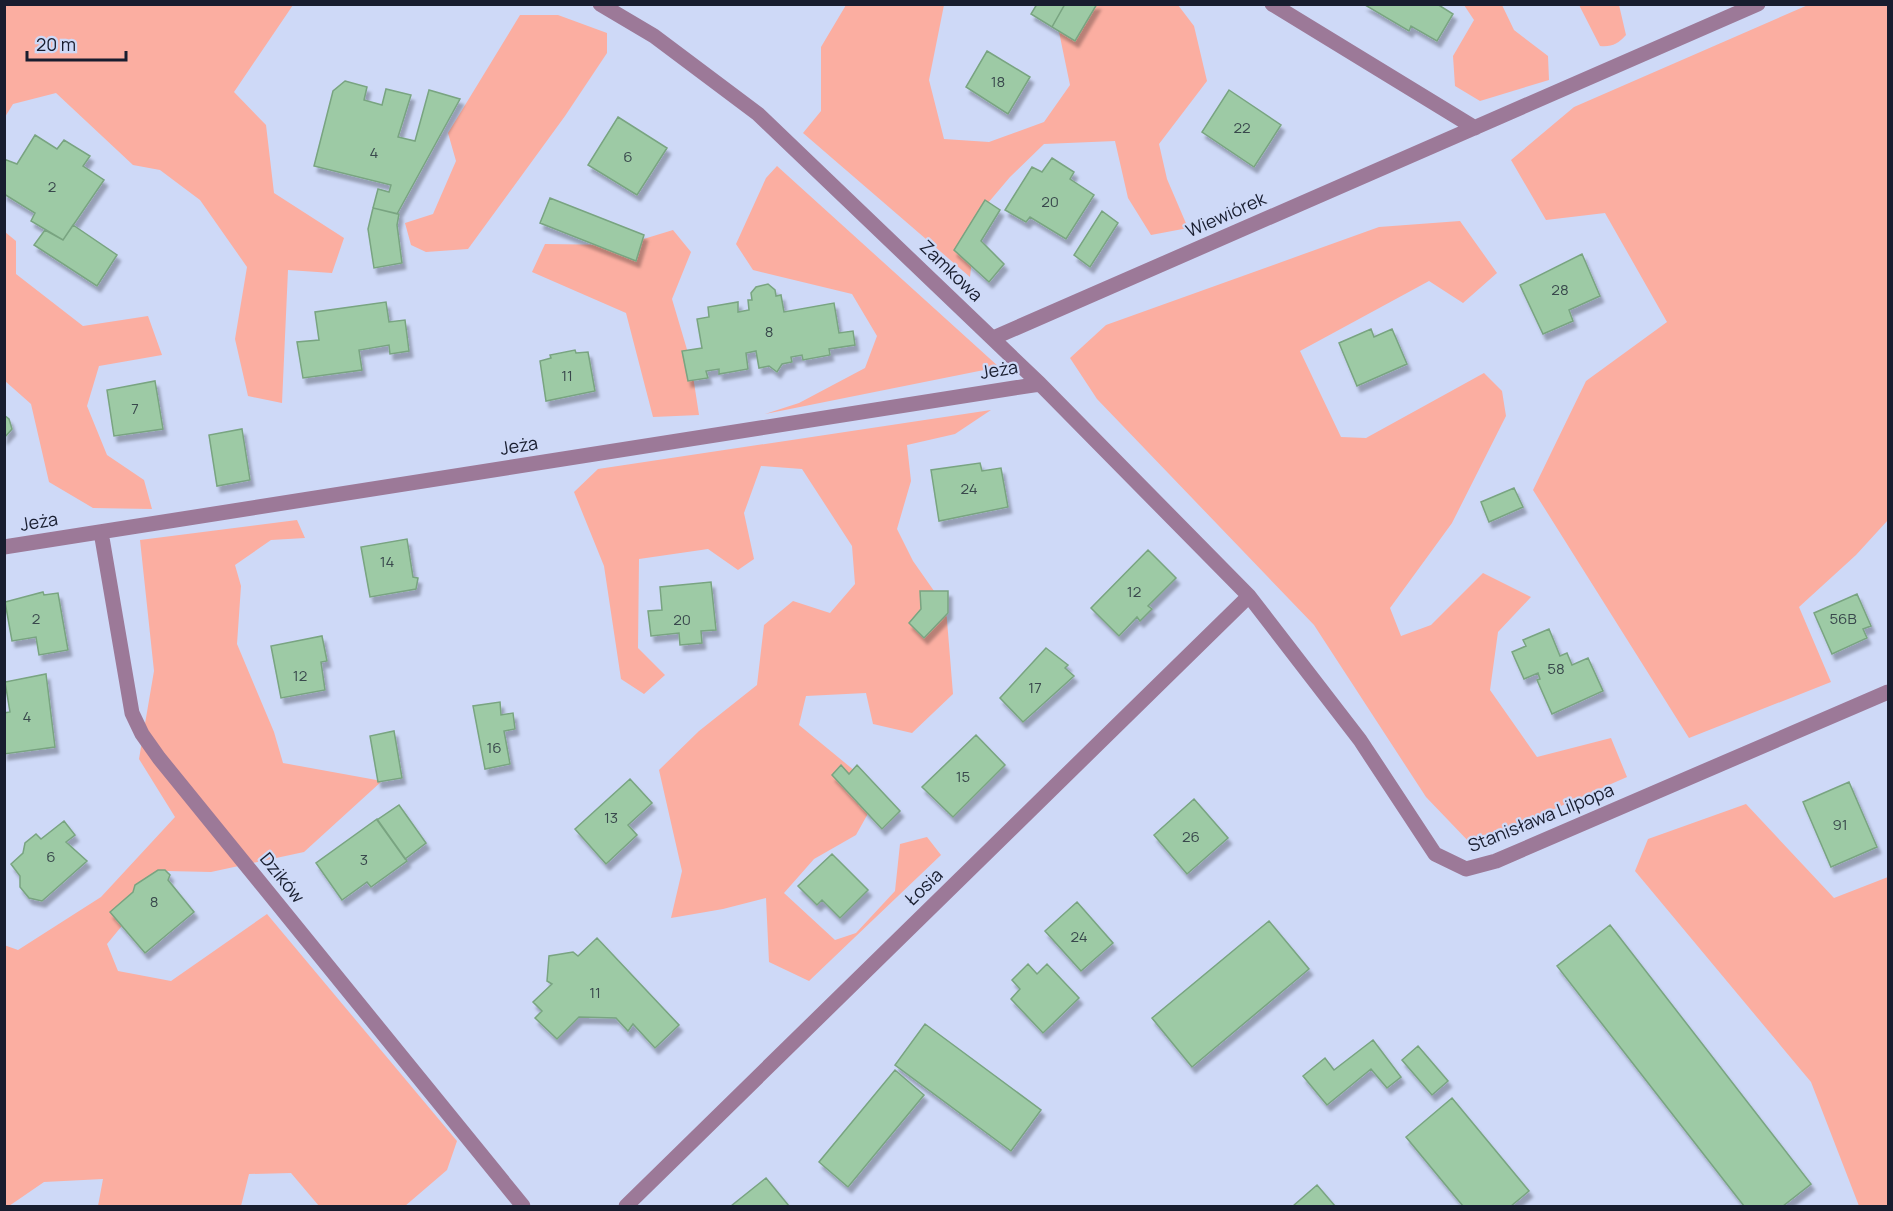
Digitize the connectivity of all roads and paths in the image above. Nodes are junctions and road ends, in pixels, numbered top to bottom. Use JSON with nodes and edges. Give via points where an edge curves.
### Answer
{"nodes":[{"id":1,"x":600,"y":4,"type":"edge"},
{"id":2,"x":1272,"y":4,"type":"edge"},
{"id":3,"x":1758,"y":4,"type":"edge"},
{"id":4,"x":1475,"y":128,"type":"junction"},
{"id":5,"x":993,"y":338,"type":"junction"},
{"id":6,"x":1040,"y":384,"type":"junction"},
{"id":7,"x":101,"y":532,"type":"junction"},
{"id":8,"x":4,"y":547,"type":"edge"},
{"id":9,"x":1249,"y":596,"type":"junction"},
{"id":10,"x":1888,"y":692,"type":"edge"},
{"id":11,"x":630,"y":1205,"type":"edge"},
{"id":12,"x":523,"y":1206,"type":"edge"}],
"edges":[{"from":1,"to":5,"type":"street","name":"Zamkowa","via":[[654,36],[758,114]]},
{"from":2,"to":4,"type":"street"},
{"from":3,"to":4,"type":"street","name":"Wiewiórek"},
{"from":4,"to":5,"type":"street","name":"Wiewiórek"},
{"from":5,"to":6,"type":"street","name":"Zamkowa"},
{"from":6,"to":7,"type":"street","name":"Jeża"},
{"from":6,"to":9,"type":"street","name":"Zamkowa"},
{"from":7,"to":8,"type":"street","name":"Jeża"},
{"from":7,"to":12,"type":"street","name":"Dzików","via":[[132,713],[142,734]]},
{"from":9,"to":10,"type":"street","name":"Stanisława Lilpopa","via":[[1360,740],[1435,854],[1466,869],[1496,861]]},
{"from":9,"to":11,"type":"street","name":"Łosia"}]}
